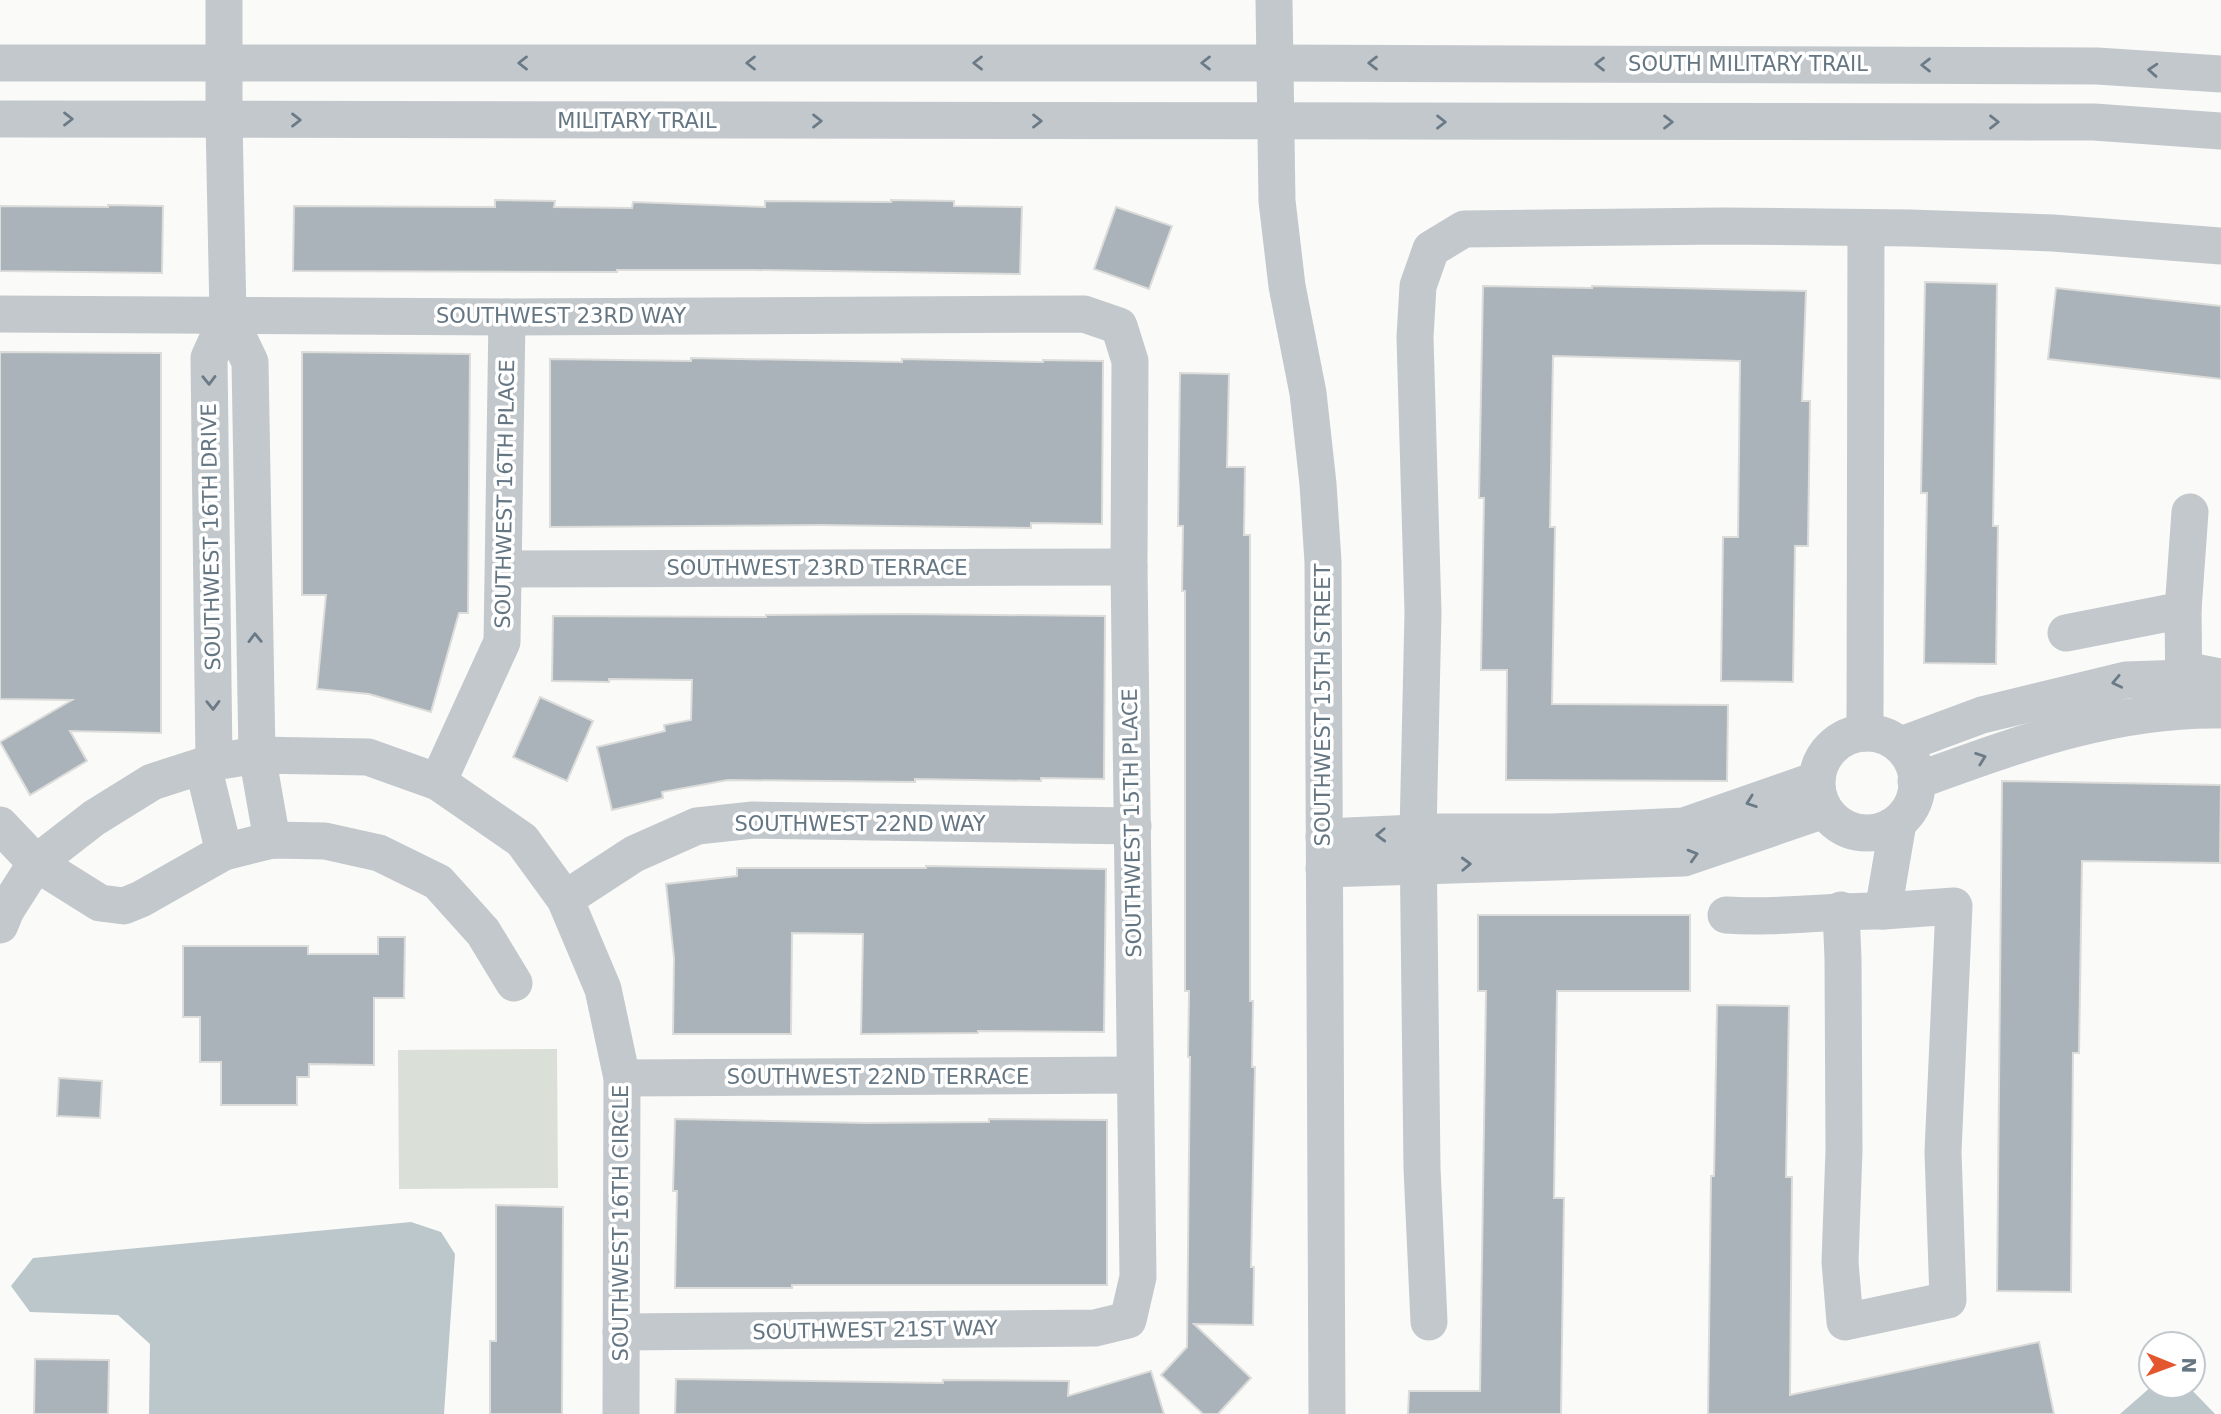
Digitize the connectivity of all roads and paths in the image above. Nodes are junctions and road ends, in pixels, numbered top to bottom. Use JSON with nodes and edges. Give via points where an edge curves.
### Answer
{"nodes":[{"id":1,"x":224,"y":0,"type":"edge"},
{"id":2,"x":1273,"y":0,"type":"edge"},
{"id":3,"x":0,"y":63,"type":"edge"},
{"id":4,"x":223,"y":63,"type":"junction"},
{"id":5,"x":1274,"y":63,"type":"junction"},
{"id":6,"x":2221,"y":74,"type":"edge"},
{"id":7,"x":0,"y":119,"type":"edge"},
{"id":8,"x":223,"y":120,"type":"junction"},
{"id":9,"x":1275,"y":122,"type":"junction"},
{"id":10,"x":2221,"y":131,"type":"edge"},
{"id":11,"x":1866,"y":228,"type":"junction"},
{"id":12,"x":2221,"y":246,"type":"edge"},
{"id":13,"x":0,"y":314,"type":"edge"},
{"id":14,"x":228,"y":316,"type":"junction"},
{"id":15,"x":507,"y":317,"type":"junction"},
{"id":16,"x":1119,"y":326,"type":"joint"},
{"id":17,"x":2190,"y":512,"type":"dead end"},
{"id":18,"x":1129,"y":567,"type":"junction"},
{"id":19,"x":505,"y":569,"type":"junction"},
{"id":20,"x":2183,"y":610,"type":"junction"},
{"id":21,"x":2066,"y":634,"type":"dead end"},
{"id":22,"x":2221,"y":677,"type":"edge"},
{"id":23,"x":2184,"y":686,"type":"junction"},
{"id":24,"x":2221,"y":710,"type":"edge"},
{"id":25,"x":1866,"y":733,"type":"junction"},
{"id":26,"x":1900,"y":746,"type":"junction"},
{"id":27,"x":257,"y":755,"type":"junction"},
{"id":28,"x":208,"y":764,"type":"junction"},
{"id":29,"x":1916,"y":781,"type":"junction"},
{"id":30,"x":438,"y":782,"type":"junction"},
{"id":31,"x":1820,"y":795,"type":"junction"},
{"id":32,"x":1898,"y":823,"type":"junction"},
{"id":33,"x":0,"y":824,"type":"edge"},
{"id":34,"x":1133,"y":826,"type":"junction"},
{"id":35,"x":272,"y":840,"type":"junction"},
{"id":36,"x":1419,"y":850,"type":"junction"},
{"id":37,"x":224,"y":852,"type":"junction"},
{"id":38,"x":1324,"y":853,"type":"junction"},
{"id":39,"x":36,"y":863,"type":"junction"},
{"id":40,"x":565,"y":899,"type":"junction"},
{"id":41,"x":1840,"y":910,"type":"junction"},
{"id":42,"x":1883,"y":911,"type":"junction"},
{"id":43,"x":1726,"y":915,"type":"dead end"},
{"id":44,"x":0,"y":925,"type":"edge"},
{"id":45,"x":514,"y":983,"type":"dead end"},
{"id":46,"x":1135,"y":1075,"type":"junction"},
{"id":47,"x":622,"y":1078,"type":"junction"},
{"id":48,"x":1128,"y":1320,"type":"joint"},
{"id":49,"x":1429,"y":1322,"type":"dead end"},
{"id":50,"x":621,"y":1332,"type":"junction"},
{"id":51,"x":621,"y":1414,"type":"edge"},
{"id":52,"x":1327,"y":1414,"type":"edge"}],
"edges":[{"from":1,"to":4,"type":"street","name":"SOUTHWEST 16TH DRIVE"},
{"from":2,"to":5,"type":"street","name":"SOUTHWEST 15TH STREET"},
{"from":3,"to":4,"type":"street"},
{"from":5,"to":4,"type":"street","one_way":true},
{"from":4,"to":8,"type":"street","name":"SOUTHWEST 16TH DRIVE"},
{"from":6,"to":5,"type":"street","name":"SOUTH MILITARY TRAIL","one_way":true,"via":[[2097,66]]},
{"from":5,"to":9,"type":"street","name":"SOUTHWEST 15TH STREET"},
{"from":7,"to":8,"type":"street","name":"MILITARY TRAIL","one_way":true},
{"from":8,"to":9,"type":"street","name":"MILITARY TRAIL","one_way":true},
{"from":8,"to":14,"type":"street","name":"SOUTHWEST 16TH DRIVE"},
{"from":9,"to":10,"type":"street","one_way":true,"via":[[2094,122]]},
{"from":9,"to":38,"type":"street","name":"SOUTHWEST 15TH STREET","via":[[1277,201],[1287,286],[1308,393],[1318,484],[1323,562]]},
{"from":11,"to":12,"type":"street","via":[[2053,233]]},
{"from":11,"to":25,"type":"street"},
{"from":11,"to":36,"type":"street","via":[[1464,229],[1431,249],[1418,286],[1415,337],[1423,614]]},
{"from":13,"to":14,"type":"street","name":"SOUTHWEST 23RD WAY"},
{"from":14,"to":15,"type":"street","name":"SOUTHWEST 23RD WAY"},
{"from":27,"to":14,"type":"street","name":"SOUTHWEST 16TH DRIVE","one_way":true,"via":[[250,362]]},
{"from":14,"to":28,"type":"street","name":"SOUTHWEST 16TH DRIVE","one_way":true,"via":[[209,358]]},
{"from":15,"to":16,"type":"street","name":"SOUTHWEST 23RD WAY","via":[[1084,314]]},
{"from":15,"to":19,"type":"street","name":"SOUTHWEST 16TH PLACE"},
{"from":16,"to":18,"type":"street","name":"SOUTHWEST 15TH PLACE","via":[[1130,361]]},
{"from":17,"to":20,"type":"street"},
{"from":18,"to":19,"type":"street","name":"SOUTHWEST 23RD TERRACE"},
{"from":18,"to":34,"type":"street","name":"SOUTHWEST 15TH PLACE"},
{"from":19,"to":30,"type":"street","name":"SOUTHWEST 16TH PLACE","via":[[502,642]]},
{"from":20,"to":21,"type":"street"},
{"from":20,"to":23,"type":"street"},
{"from":22,"to":23,"type":"street"},
{"from":23,"to":24,"type":"street"},
{"from":23,"to":26,"type":"street","one_way":true,"via":[[2126,680],[1982,715]]},
{"from":29,"to":23,"type":"street","one_way":true,"via":[[2034,739],[2145,713]]},
{"from":25,"to":26,"type":"street"},
{"from":25,"to":31,"type":"street","via":[[1851,735],[1826,752],[1819,765]]},
{"from":26,"to":29,"type":"street","via":[[1914,765]]},
{"from":27,"to":28,"type":"street","name":"SOUTHWEST 16TH CIRCLE"},
{"from":27,"to":30,"type":"street","name":"SOUTHWEST 16TH CIRCLE","via":[[368,757]]},
{"from":27,"to":35,"type":"street","name":"SOUTHWEST 16TH DRIVE"},
{"from":28,"to":37,"type":"street","name":"SOUTHWEST 16TH DRIVE"},
{"from":28,"to":39,"type":"street","name":"SOUTHWEST 16TH CIRCLE","via":[[152,782],[94,818]]},
{"from":29,"to":32,"type":"street","via":[[1910,810]]},
{"from":30,"to":40,"type":"street","name":"SOUTHWEST 16TH CIRCLE","via":[[522,840]]},
{"from":31,"to":32,"type":"street","via":[[1835,823],[1850,831],[1867,834]]},
{"from":31,"to":36,"type":"street","via":[[1684,825],[1553,832]]},
{"from":32,"to":42,"type":"street"},
{"from":33,"to":39,"type":"street"},
{"from":34,"to":40,"type":"street","name":"SOUTHWEST 22ND WAY","via":[[753,820],[697,826],[634,853]]},
{"from":34,"to":46,"type":"street","name":"SOUTHWEST 15TH PLACE"},
{"from":35,"to":37,"type":"street"},
{"from":35,"to":45,"type":"street","via":[[325,841],[379,853],[438,882],[483,932]]},
{"from":36,"to":38,"type":"street"},
{"from":36,"to":49,"type":"street","via":[[1422,1168]]},
{"from":37,"to":39,"type":"street","via":[[124,906],[100,903]]},
{"from":38,"to":52,"type":"street","name":"SOUTHWEST 15TH STREET"},
{"from":39,"to":44,"type":"street","name":"SOUTHWEST 16TH CIRCLE"},
{"from":40,"to":47,"type":"street","name":"SOUTHWEST 16TH CIRCLE","via":[[603,989]]},
{"from":41,"to":42,"type":"street"},
{"from":41,"to":42,"type":"street","via":[[1844,1150],[1840,1262],[1845,1322],[1948,1300],[1943,1152],[1954,906]]},
{"from":41,"to":43,"type":"street","via":[[1758,918]]},
{"from":46,"to":47,"type":"street","name":"SOUTHWEST 22ND TERRACE"},
{"from":46,"to":48,"type":"street","name":"SOUTHWEST 15TH PLACE","via":[[1138,1277]]},
{"from":47,"to":50,"type":"street","name":"SOUTHWEST 16TH CIRCLE"},
{"from":48,"to":50,"type":"street","name":"SOUTHWEST 21ST WAY","via":[[1095,1328]]},
{"from":50,"to":51,"type":"street","name":"SOUTHWEST 16TH CIRCLE"}]}
